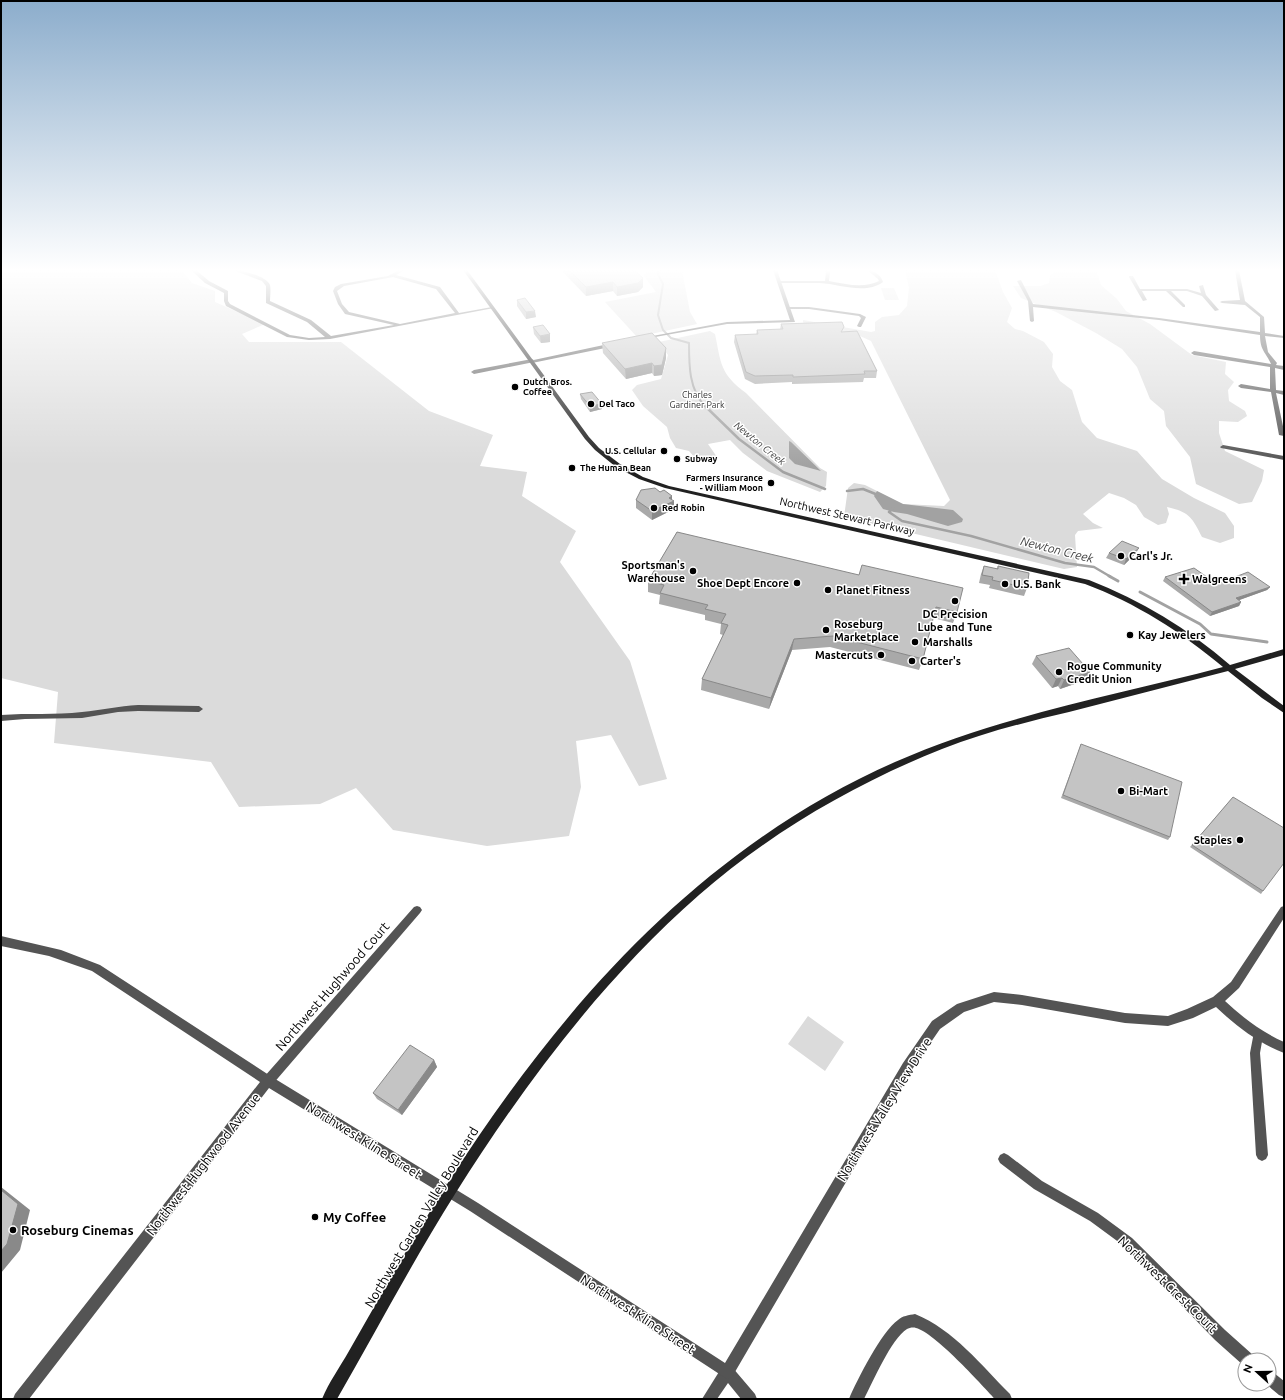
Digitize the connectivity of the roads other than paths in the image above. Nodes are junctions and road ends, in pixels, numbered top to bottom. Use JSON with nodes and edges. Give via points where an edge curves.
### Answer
{"nodes":[{"id":1,"x":288,"y":335,"type":"edge"},
{"id":2,"x":327,"y":335,"type":"edge"},
{"id":3,"x":345,"y":335,"type":"edge"},
{"id":4,"x":513,"y":335,"type":"edge"},
{"id":5,"x":659,"y":335,"type":"edge"},
{"id":6,"x":1264,"y":335,"type":"edge"},
{"id":7,"x":1273,"y":335,"type":"edge"},
{"id":8,"x":1284,"y":337,"type":"edge"},
{"id":9,"x":330,"y":338,"type":"junction"},
{"id":10,"x":640,"y":339,"type":"edge"},
{"id":11,"x":617,"y":344,"type":"edge"},
{"id":12,"x":1194,"y":353,"type":"dead end"},
{"id":13,"x":532,"y":361,"type":"junction"},
{"id":14,"x":1273,"y":366,"type":"junction"},
{"id":15,"x":1284,"y":368,"type":"edge"},
{"id":16,"x":474,"y":372,"type":"dead end"},
{"id":17,"x":1241,"y":386,"type":"dead end"},
{"id":18,"x":1273,"y":392,"type":"junction"},
{"id":19,"x":1284,"y":393,"type":"edge"},
{"id":20,"x":1282,"y":420,"type":"edge"},
{"id":21,"x":1282,"y":435,"type":"dead end"},
{"id":22,"x":1223,"y":447,"type":"dead end"},
{"id":23,"x":1284,"y":458,"type":"edge"},
{"id":24,"x":1284,"y":652,"type":"edge"},
{"id":25,"x":1230,"y":668,"type":"junction"},
{"id":26,"x":199,"y":709,"type":"dead end"},
{"id":27,"x":1284,"y":710,"type":"edge"},
{"id":28,"x":1,"y":718,"type":"edge"},
{"id":29,"x":416,"y":910,"type":"dead end"},
{"id":30,"x":1284,"y":910,"type":"edge"},
{"id":31,"x":1,"y":941,"type":"edge"},
{"id":32,"x":1216,"y":1001,"type":"junction"},
{"id":33,"x":1258,"y":1036,"type":"junction"},
{"id":34,"x":1284,"y":1048,"type":"edge"},
{"id":35,"x":268,"y":1081,"type":"junction"},
{"id":36,"x":1262,"y":1155,"type":"dead end"},
{"id":37,"x":1004,"y":1159,"type":"dead end"},
{"id":38,"x":449,"y":1192,"type":"junction"},
{"id":39,"x":1239,"y":1352,"type":"edge"},
{"id":40,"x":727,"y":1372,"type":"junction"},
{"id":41,"x":20,"y":1399,"type":"edge"},
{"id":42,"x":329,"y":1399,"type":"edge"},
{"id":43,"x":709,"y":1399,"type":"edge"},
{"id":44,"x":750,"y":1399,"type":"edge"},
{"id":45,"x":856,"y":1399,"type":"edge"},
{"id":46,"x":1005,"y":1399,"type":"edge"}],
"edges":[{"from":1,"to":9,"type":"street","via":[[309,339]]},
{"from":2,"to":9,"type":"street"},
{"from":3,"to":9,"type":"street"},
{"from":4,"to":13,"type":"main road","name":"Northwest Stewart Parkway"},
{"from":5,"to":10,"type":"street"},
{"from":6,"to":14,"type":"street","via":[[1263,348]]},
{"from":7,"to":8,"type":"street"},
{"from":11,"to":13,"type":"street"},
{"from":12,"to":14,"type":"street"},
{"from":13,"to":16,"type":"street"},
{"from":13,"to":25,"type":"main road","name":"Northwest Stewart Parkway","via":[[601,454],[636,476],[681,491],[1087,582],[1123,596],[1154,613]]},
{"from":14,"to":15,"type":"street"},
{"from":14,"to":18,"type":"street"},
{"from":17,"to":18,"type":"street"},
{"from":18,"to":19,"type":"street"},
{"from":18,"to":20,"type":"street"},
{"from":20,"to":21,"type":"street"},
{"from":22,"to":23,"type":"street"},
{"from":24,"to":25,"type":"main road","name":"Northwest Garden Valley Boulevard"},
{"from":25,"to":27,"type":"main road","name":"Northwest Stewart Parkway"},
{"from":25,"to":38,"type":"main road","name":"Northwest Garden Valley Boulevard","via":[[1033,718],[942,746],[866,780],[788,824],[711,880],[630,954],[539,1062]]},
{"from":26,"to":28,"type":"street","via":[[138,708],[82,715]]},
{"from":29,"to":35,"type":"street","name":"Northwest Hughwood Court"},
{"from":30,"to":32,"type":"street","name":"Northwest Valley View Drive","via":[[1235,985]]},
{"from":31,"to":35,"type":"street","name":"Northwest Kline Street","via":[[69,956],[96,968]]},
{"from":32,"to":33,"type":"street"},
{"from":32,"to":40,"type":"street","name":"Northwest Valley View Drive","via":[[1168,1021],[1124,1018],[994,997],[961,1008],[936,1025],[907,1067]]},
{"from":33,"to":34,"type":"street"},
{"from":33,"to":36,"type":"street","via":[[1255,1053]]},
{"from":35,"to":38,"type":"street","name":"Northwest Kline Street"},
{"from":35,"to":41,"type":"street","name":"Northwest Hughwood Avenue"},
{"from":37,"to":39,"type":"street","name":"Northwest Crest Court","via":[[1038,1185],[1094,1217],[1128,1242]]},
{"from":38,"to":40,"type":"street","name":"Northwest Kline Street"},
{"from":38,"to":42,"type":"main road","name":"Northwest Garden Valley Boulevard"},
{"from":40,"to":43,"type":"street","name":"Northwest Valley View Drive"},
{"from":40,"to":44,"type":"street","name":"Northwest Kline Street"},
{"from":45,"to":46,"type":"street","via":[[892,1333],[903,1324],[914,1321],[943,1339]]}]}
